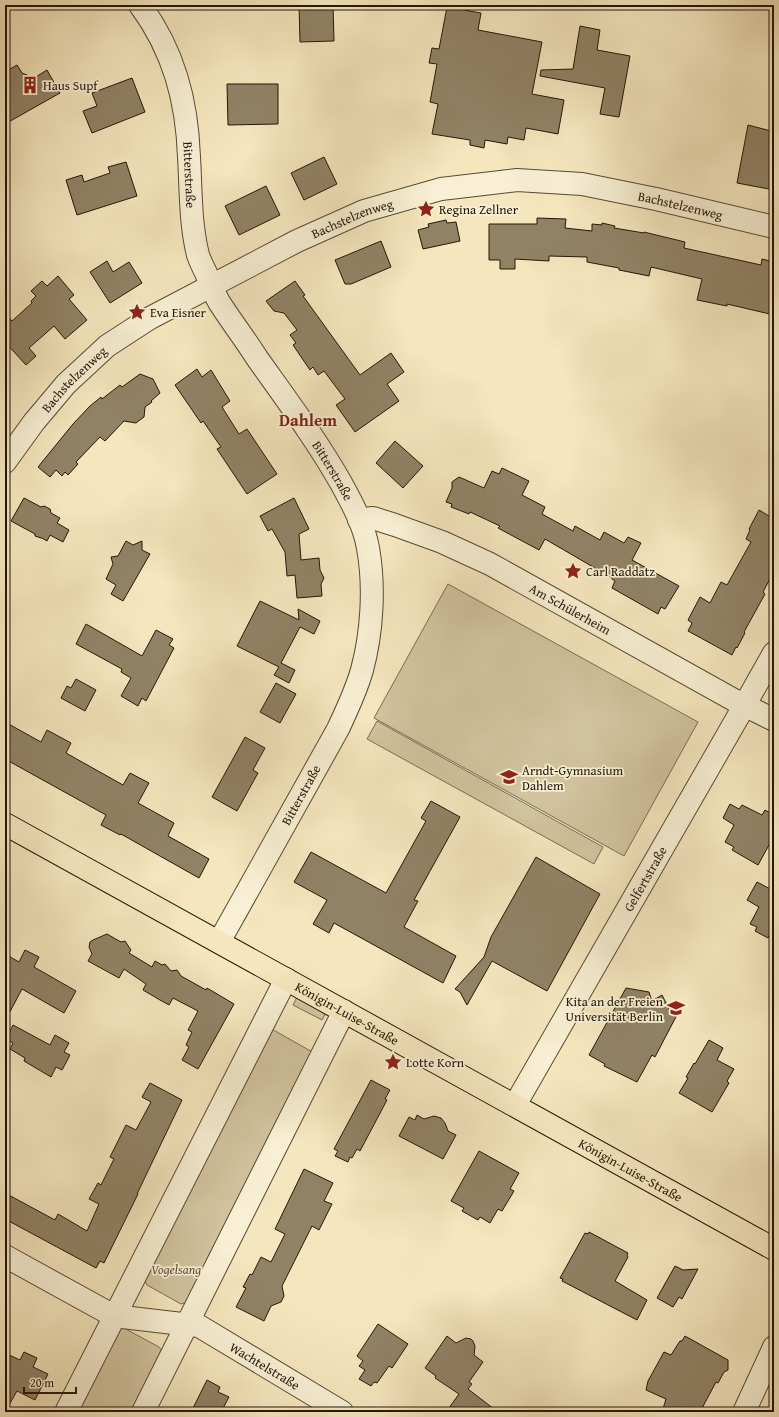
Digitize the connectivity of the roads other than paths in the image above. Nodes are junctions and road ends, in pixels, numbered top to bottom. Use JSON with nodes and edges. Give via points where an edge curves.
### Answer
{"nodes":[{"id":1,"x":140,"y":5,"type":"edge"},
{"id":2,"x":774,"y":227,"type":"edge"},
{"id":3,"x":211,"y":286,"type":"junction"},
{"id":4,"x":5,"y":462,"type":"edge"},
{"id":5,"x":359,"y":520,"type":"junction"},
{"id":6,"x":774,"y":653,"type":"edge"},
{"id":7,"x":745,"y":706,"type":"junction"},
{"id":8,"x":774,"y":720,"type":"edge"},
{"id":9,"x":5,"y":824,"type":"edge"},
{"id":10,"x":219,"y":942,"type":"junction"},
{"id":11,"x":286,"y":979,"type":"junction"},
{"id":12,"x":344,"y":1011,"type":"junction"},
{"id":13,"x":515,"y":1106,"type":"junction"},
{"id":14,"x":774,"y":1249,"type":"edge"},
{"id":15,"x":5,"y":1256,"type":"edge"},
{"id":16,"x":114,"y":1316,"type":"junction"},
{"id":17,"x":187,"y":1324,"type":"junction"},
{"id":18,"x":774,"y":1348,"type":"edge"},
{"id":19,"x":66,"y":1412,"type":"edge"},
{"id":20,"x":143,"y":1412,"type":"edge"},
{"id":21,"x":342,"y":1412,"type":"edge"},
{"id":22,"x":744,"y":1412,"type":"edge"}],
"edges":[{"from":1,"to":3,"type":"street","name":"Bitterstraße","via":[[159,35],[182,92],[190,157],[193,226],[198,256]]},
{"from":2,"to":3,"type":"street","name":"Bachstelzenweg","via":[[582,184],[517,180],[441,189],[364,211],[297,241]]},
{"from":3,"to":4,"type":"street","name":"Bachstelzenweg","via":[[150,318],[107,346],[66,384]]},
{"from":3,"to":5,"type":"street","name":"Bitterstraße","via":[[218,301],[328,460]]},
{"from":5,"to":7,"type":"street","name":"Am Schülerheim","via":[[373,518],[395,524],[490,564]]},
{"from":5,"to":10,"type":"street","name":"Bitterstraße","via":[[368,548],[371,596],[362,671],[338,729]]},
{"from":6,"to":7,"type":"street","name":"Gelfertstraße"},
{"from":7,"to":8,"type":"street","name":"Am Schülerheim"},
{"from":7,"to":13,"type":"street","name":"Gelfertstraße"},
{"from":9,"to":10,"type":"main road","name":"Königin-Luise-Straße"},
{"from":10,"to":11,"type":"main road","name":"Königin-Luise-Straße"},
{"from":11,"to":12,"type":"main road","name":"Königin-Luise-Straße"},
{"from":11,"to":16,"type":"street"},
{"from":12,"to":13,"type":"main road","name":"Königin-Luise-Straße"},
{"from":12,"to":17,"type":"street"},
{"from":13,"to":14,"type":"main road","name":"Königin-Luise-Straße"},
{"from":15,"to":16,"type":"street"},
{"from":16,"to":17,"type":"street"},
{"from":16,"to":19,"type":"street"},
{"from":17,"to":20,"type":"street"},
{"from":17,"to":21,"type":"street","name":"Wachtelstraße","via":[[199,1326]]},
{"from":18,"to":22,"type":"street"}]}
